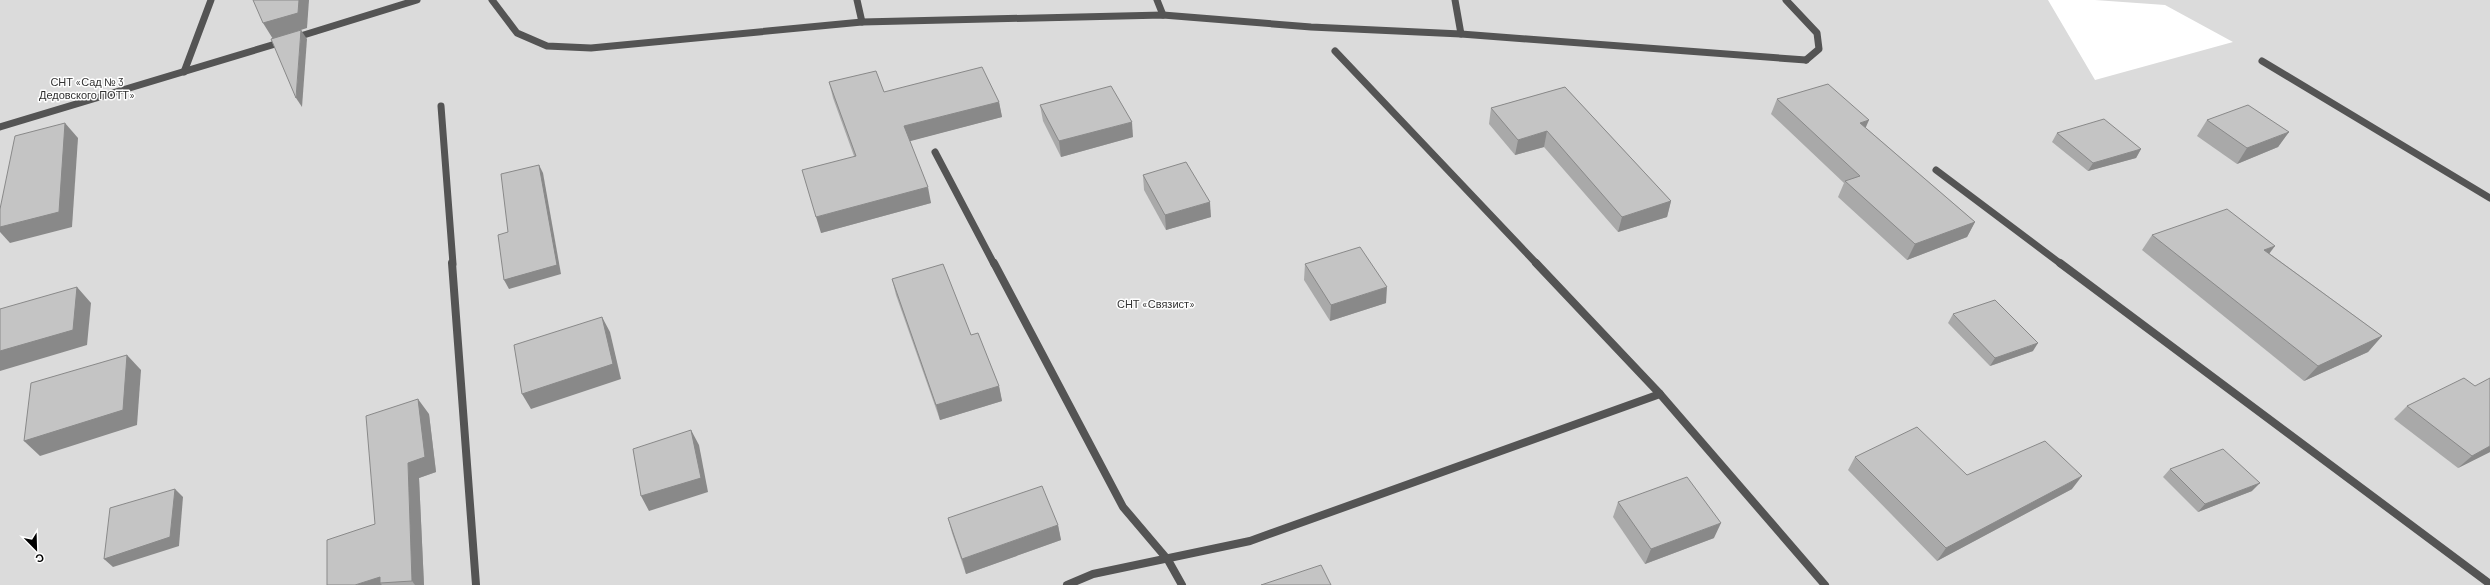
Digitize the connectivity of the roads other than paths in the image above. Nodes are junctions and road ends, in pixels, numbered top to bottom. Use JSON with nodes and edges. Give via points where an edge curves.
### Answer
{"nodes":[{"id":1,"x":211,"y":0,"type":"edge"},
{"id":2,"x":417,"y":0,"type":"edge"},
{"id":3,"x":492,"y":0,"type":"edge"},
{"id":4,"x":857,"y":0,"type":"edge"},
{"id":5,"x":1157,"y":0,"type":"edge"},
{"id":6,"x":1455,"y":0,"type":"edge"},
{"id":7,"x":1786,"y":0,"type":"edge"},
{"id":8,"x":1163,"y":15,"type":"junction"},
{"id":9,"x":862,"y":22,"type":"junction"},
{"id":10,"x":1461,"y":34,"type":"junction"},
{"id":11,"x":1335,"y":51,"type":"dead end"},
{"id":12,"x":2262,"y":61,"type":"dead end"},
{"id":13,"x":184,"y":72,"type":"junction"},
{"id":14,"x":441,"y":106,"type":"dead end"},
{"id":15,"x":0,"y":127,"type":"edge"},
{"id":16,"x":935,"y":152,"type":"dead end"},
{"id":17,"x":1936,"y":170,"type":"dead end"},
{"id":18,"x":2490,"y":198,"type":"edge"},
{"id":19,"x":1660,"y":394,"type":"junction"},
{"id":20,"x":1168,"y":560,"type":"junction"},
{"id":21,"x":2490,"y":584,"type":"edge"},
{"id":22,"x":476,"y":585,"type":"edge"},
{"id":23,"x":1066,"y":585,"type":"edge"},
{"id":24,"x":1182,"y":585,"type":"edge"},
{"id":25,"x":1825,"y":585,"type":"edge"}],
"edges":[{"from":1,"to":13,"type":"street"},
{"from":2,"to":13,"type":"street"},
{"from":3,"to":9,"type":"street","via":[[517,33],[547,46],[591,48]]},
{"from":4,"to":9,"type":"street"},
{"from":5,"to":8,"type":"street"},
{"from":6,"to":10,"type":"street"},
{"from":7,"to":10,"type":"street","via":[[1817,33],[1819,49],[1806,60]]},
{"from":8,"to":9,"type":"street"},
{"from":8,"to":10,"type":"street","via":[[1315,28]]},
{"from":11,"to":19,"type":"street"},
{"from":12,"to":18,"type":"street"},
{"from":13,"to":15,"type":"street"},
{"from":14,"to":22,"type":"street"},
{"from":16,"to":20,"type":"street","via":[[1124,507]]},
{"from":17,"to":21,"type":"street"},
{"from":19,"to":20,"type":"street","via":[[1250,541]]},
{"from":19,"to":25,"type":"street"},
{"from":20,"to":23,"type":"street","via":[[1093,574]]},
{"from":20,"to":24,"type":"street"}]}
